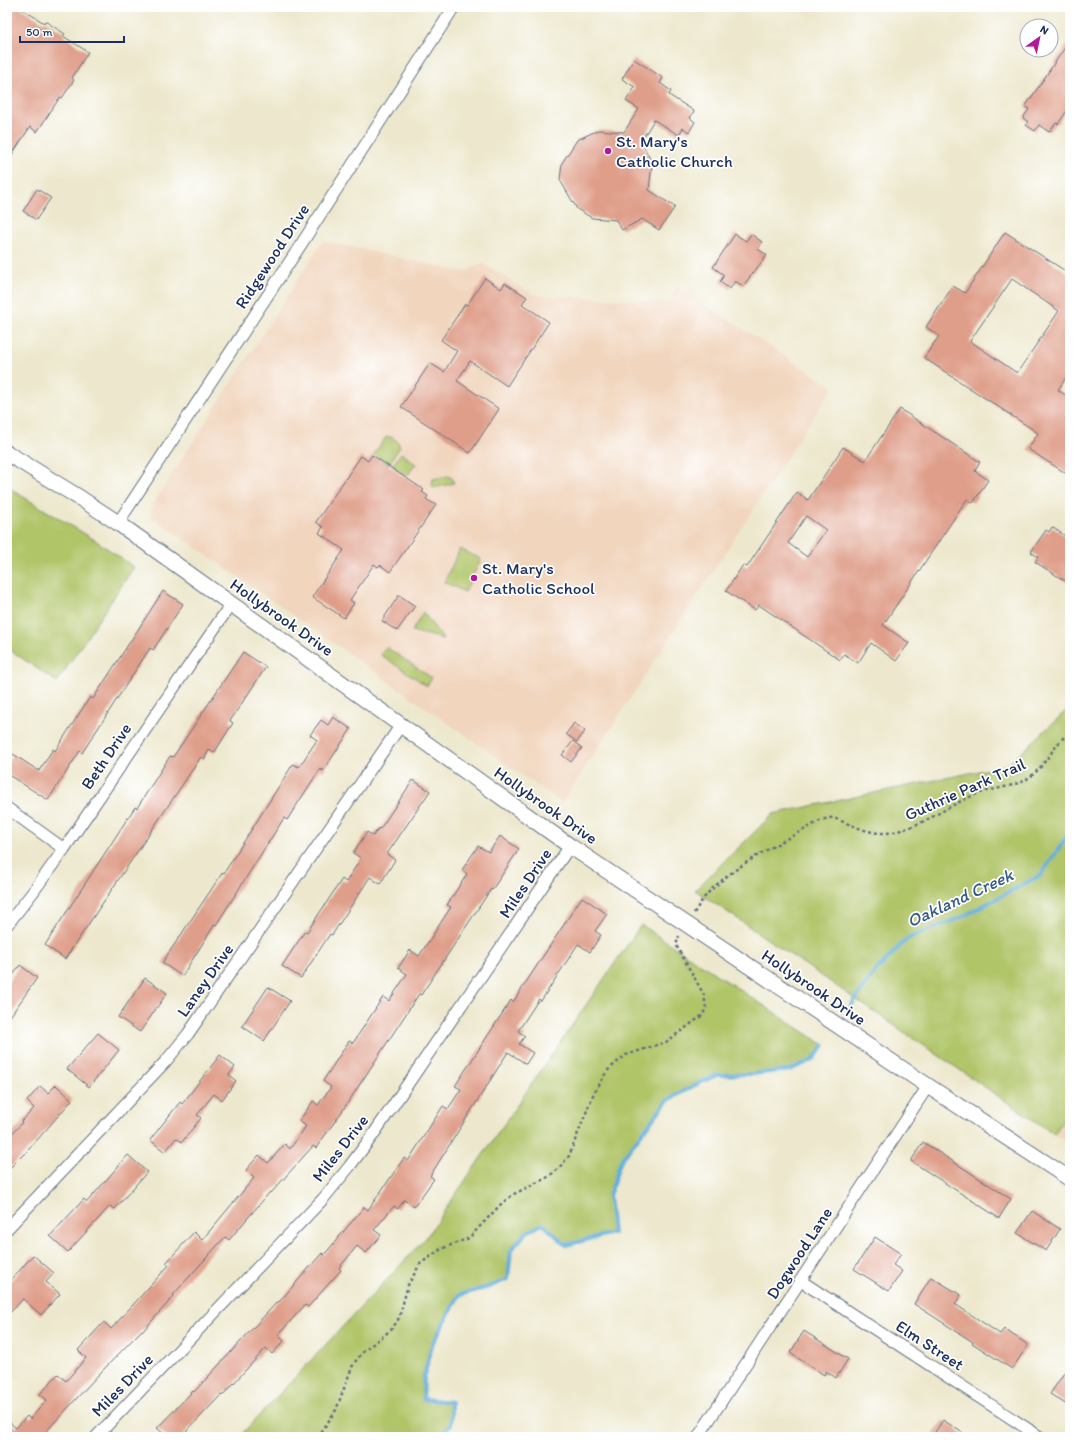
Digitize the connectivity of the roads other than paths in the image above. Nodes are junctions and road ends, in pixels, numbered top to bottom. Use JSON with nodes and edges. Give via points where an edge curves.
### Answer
{"nodes":[{"id":1,"x":454,"y":7,"type":"edge"},
{"id":2,"x":7,"y":453,"type":"edge"},
{"id":3,"x":118,"y":523,"type":"junction"},
{"id":4,"x":231,"y":604,"type":"junction"},
{"id":5,"x":400,"y":725,"type":"junction"},
{"id":6,"x":7,"y":808,"type":"edge"},
{"id":7,"x":570,"y":846,"type":"junction"},
{"id":8,"x":64,"y":849,"type":"junction"},
{"id":9,"x":7,"y":925,"type":"edge"},
{"id":10,"x":928,"y":1086,"type":"junction"},
{"id":11,"x":1070,"y":1179,"type":"edge"},
{"id":12,"x":7,"y":1228,"type":"edge"},
{"id":13,"x":801,"y":1281,"type":"junction"},
{"id":14,"x":96,"y":1437,"type":"edge"},
{"id":15,"x":698,"y":1437,"type":"edge"},
{"id":16,"x":1040,"y":1437,"type":"edge"}],
"edges":[{"from":1,"to":3,"type":"street","name":"Ridgewood Drive"},
{"from":2,"to":3,"type":"main road","name":"Hollybrook Drive"},
{"from":3,"to":4,"type":"main road","name":"Hollybrook Drive"},
{"from":4,"to":5,"type":"main road","name":"Hollybrook Drive"},
{"from":4,"to":8,"type":"street","name":"Beth Drive"},
{"from":5,"to":7,"type":"main road","name":"Hollybrook Drive"},
{"from":5,"to":12,"type":"street","name":"Laney Drive","via":[[188,1034],[166,1061]]},
{"from":6,"to":8,"type":"street"},
{"from":7,"to":10,"type":"main road","name":"Hollybrook Drive"},
{"from":7,"to":14,"type":"street","name":"Miles Drive","via":[[350,1167],[323,1199]]},
{"from":8,"to":9,"type":"street","name":"Beth Drive"},
{"from":10,"to":11,"type":"main road","name":"Hollybrook Drive"},
{"from":10,"to":13,"type":"street","name":"Dogwood Lane"},
{"from":13,"to":15,"type":"street","name":"Dogwood Lane"},
{"from":13,"to":16,"type":"street","name":"Elm Street"}]}
